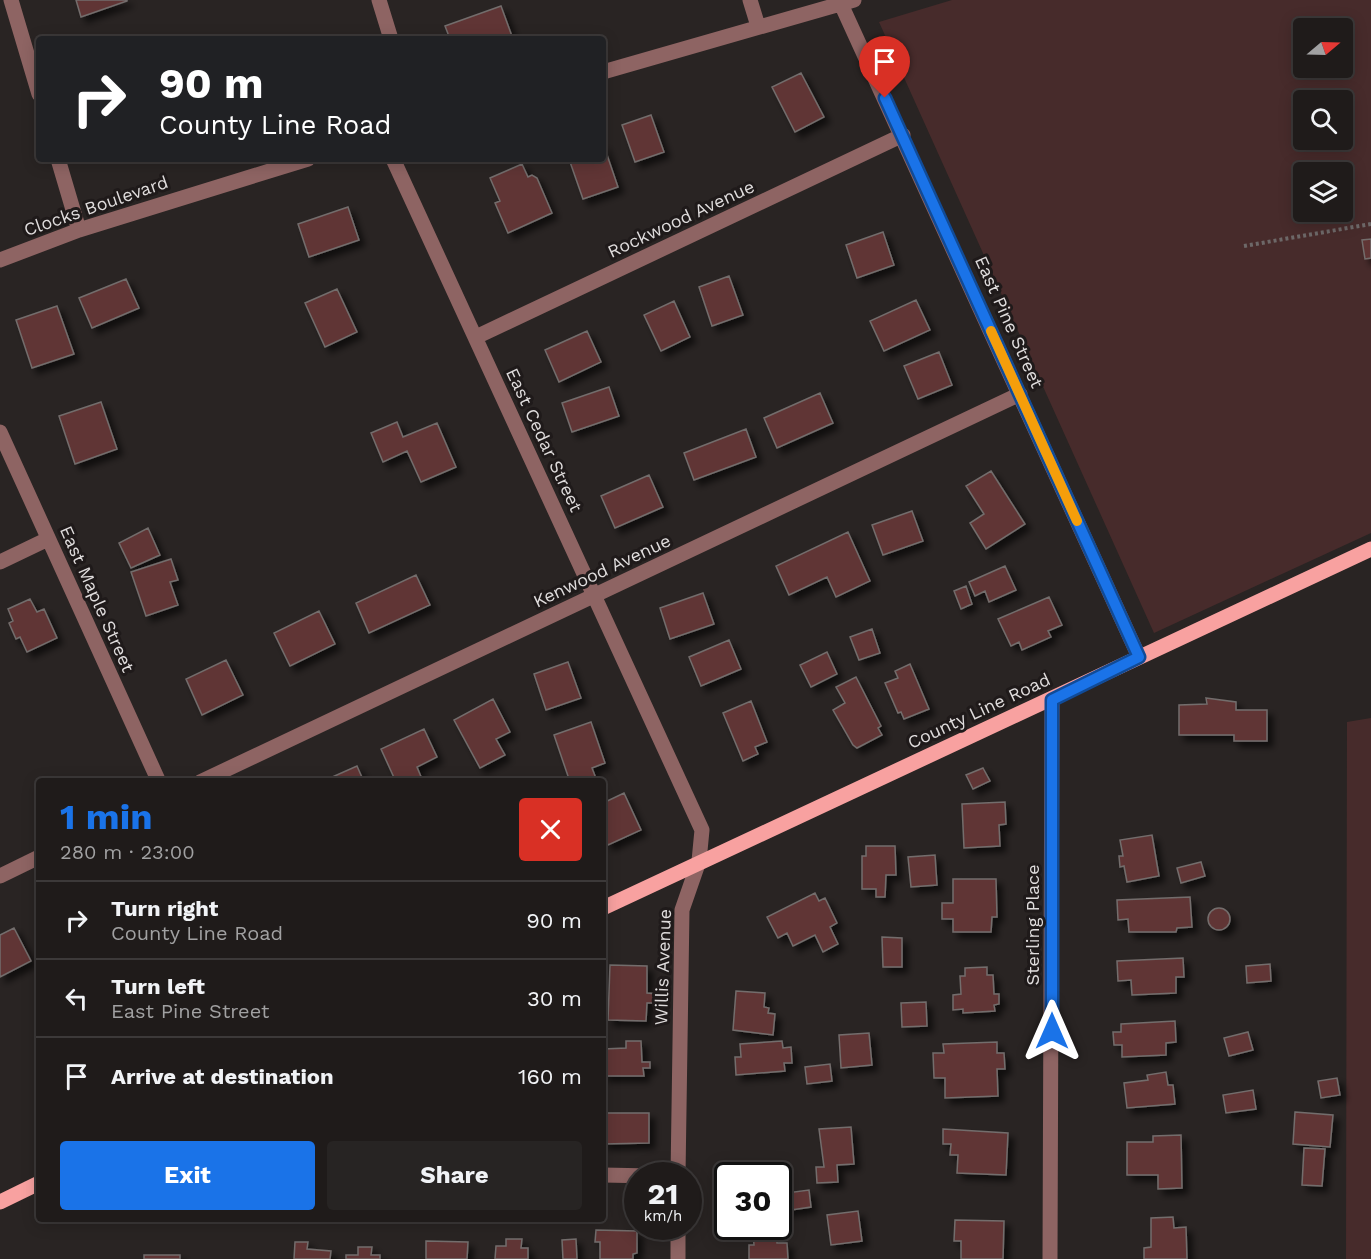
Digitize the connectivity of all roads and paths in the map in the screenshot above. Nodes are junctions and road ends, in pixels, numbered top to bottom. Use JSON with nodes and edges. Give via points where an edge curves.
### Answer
{"nodes":[{"id":1,"x":11,"y":0,"type":"edge"},
{"id":2,"x":379,"y":0,"type":"edge"},
{"id":3,"x":750,"y":0,"type":"edge"},
{"id":4,"x":848,"y":2,"type":"edge"},
{"id":5,"x":758,"y":26,"type":"junction"},
{"id":6,"x":390,"y":36,"type":"edge"},
{"id":7,"x":606,"y":71,"type":"edge"},
{"id":8,"x":36,"y":84,"type":"edge"},
{"id":9,"x":903,"y":135,"type":"junction"},
{"id":10,"x":59,"y":162,"type":"edge"},
{"id":11,"x":298,"y":162,"type":"edge"},
{"id":12,"x":394,"y":162,"type":"edge"},
{"id":13,"x":1371,"y":224,"type":"edge"},
{"id":14,"x":79,"y":230,"type":"junction"},
{"id":15,"x":1244,"y":246,"type":"dead end"},
{"id":16,"x":0,"y":260,"type":"edge"},
{"id":17,"x":476,"y":338,"type":"junction"},
{"id":18,"x":1020,"y":394,"type":"junction"},
{"id":19,"x":0,"y":432,"type":"edge"},
{"id":20,"x":48,"y":538,"type":"junction"},
{"id":21,"x":1371,"y":549,"type":"edge"},
{"id":22,"x":0,"y":562,"type":"edge"},
{"id":23,"x":594,"y":596,"type":"junction"},
{"id":24,"x":1139,"y":657,"type":"junction"},
{"id":25,"x":1052,"y":700,"type":"junction"},
{"id":26,"x":658,"y":736,"type":"joint"},
{"id":27,"x":157,"y":778,"type":"edge"},
{"id":28,"x":208,"y":778,"type":"edge"},
{"id":29,"x":36,"y":858,"type":"edge"},
{"id":30,"x":699,"y":861,"type":"junction"},
{"id":31,"x":0,"y":876,"type":"edge"},
{"id":32,"x":606,"y":907,"type":"edge"},
{"id":33,"x":678,"y":1162,"type":"edge"},
{"id":34,"x":606,"y":1175,"type":"edge"},
{"id":35,"x":624,"y":1175,"type":"edge"},
{"id":36,"x":36,"y":1184,"type":"edge"},
{"id":37,"x":0,"y":1202,"type":"edge"},
{"id":38,"x":678,"y":1240,"type":"edge"},
{"id":39,"x":678,"y":1259,"type":"edge"},
{"id":40,"x":1050,"y":1259,"type":"edge"}],
"edges":[{"from":1,"to":8,"type":"street"},
{"from":2,"to":6,"type":"street"},
{"from":3,"to":5,"type":"street"},
{"from":4,"to":5,"type":"street"},
{"from":4,"to":9,"type":"street","name":"East Pine Street"},
{"from":5,"to":7,"type":"street"},
{"from":9,"to":17,"type":"street","name":"Rockwood Avenue"},
{"from":9,"to":18,"type":"street","name":"East Pine Street"},
{"from":10,"to":14,"type":"street"},
{"from":11,"to":14,"type":"street","name":"Clocks Boulevard"},
{"from":12,"to":17,"type":"street","name":"East Cedar Street"},
{"from":13,"to":15,"type":"path"},
{"from":14,"to":16,"type":"street","name":"Clocks Boulevard"},
{"from":17,"to":23,"type":"street","name":"East Cedar Street"},
{"from":18,"to":23,"type":"street","name":"Kenwood Avenue"},
{"from":18,"to":24,"type":"street","name":"East Pine Street"},
{"from":19,"to":20,"type":"street","name":"East Maple Street"},
{"from":20,"to":22,"type":"street"},
{"from":20,"to":27,"type":"street","name":"East Maple Street"},
{"from":21,"to":24,"type":"main road","name":"County Line Road"},
{"from":23,"to":26,"type":"street","name":"East Cedar Street"},
{"from":23,"to":28,"type":"street","name":"Kenwood Avenue"},
{"from":24,"to":25,"type":"main road","name":"County Line Road"},
{"from":25,"to":30,"type":"main road","name":"County Line Road"},
{"from":25,"to":40,"type":"street","name":"Sterling Place"},
{"from":26,"to":30,"type":"street","name":"Willis Avenue","via":[[702,830]]},
{"from":29,"to":31,"type":"street"},
{"from":30,"to":32,"type":"main road","name":"County Line Road"},
{"from":30,"to":33,"type":"street","name":"Willis Avenue","via":[[682,910]]},
{"from":34,"to":35,"type":"street"},
{"from":36,"to":37,"type":"main road"},
{"from":38,"to":39,"type":"street"}]}
